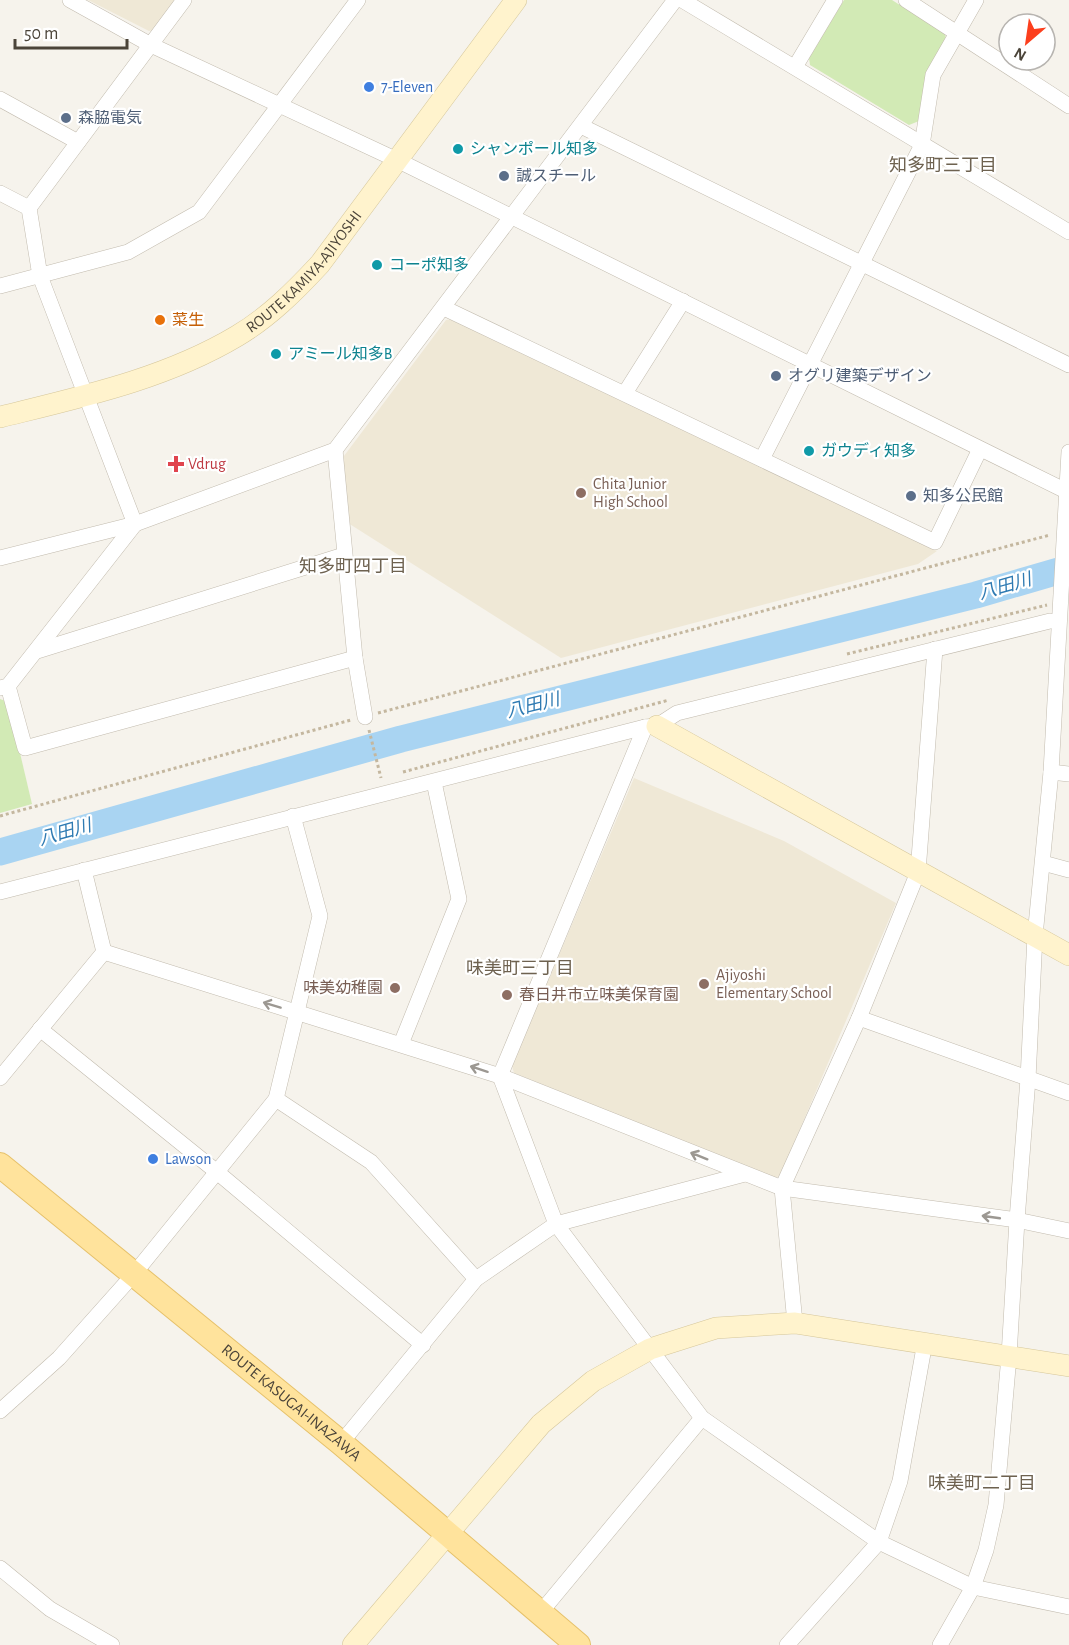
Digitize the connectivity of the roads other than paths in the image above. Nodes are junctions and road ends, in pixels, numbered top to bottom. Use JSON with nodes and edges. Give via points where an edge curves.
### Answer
{"nodes":[{"id":1,"x":70,"y":0,"type":"edge"},
{"id":2,"x":184,"y":0,"type":"edge"},
{"id":3,"x":358,"y":0,"type":"edge"},
{"id":4,"x":516,"y":0,"type":"edge"},
{"id":5,"x":675,"y":0,"type":"edge"},
{"id":6,"x":682,"y":0,"type":"edge"},
{"id":7,"x":835,"y":0,"type":"edge"},
{"id":8,"x":906,"y":0,"type":"edge"},
{"id":9,"x":976,"y":0,"type":"edge"},
{"id":10,"x":957,"y":32,"type":"junction"},
{"id":11,"x":151,"y":45,"type":"junction"},
{"id":12,"x":795,"y":67,"type":"junction"},
{"id":13,"x":0,"y":99,"type":"edge"},
{"id":14,"x":279,"y":105,"type":"junction"},
{"id":15,"x":1069,"y":106,"type":"edge"},
{"id":16,"x":581,"y":126,"type":"junction"},
{"id":17,"x":78,"y":142,"type":"junction"},
{"id":18,"x":922,"y":145,"type":"junction"},
{"id":19,"x":397,"y":160,"type":"junction"},
{"id":20,"x":0,"y":193,"type":"edge"},
{"id":21,"x":28,"y":208,"type":"junction"},
{"id":22,"x":511,"y":217,"type":"junction"},
{"id":23,"x":1069,"y":232,"type":"edge"},
{"id":24,"x":861,"y":263,"type":"junction"},
{"id":25,"x":40,"y":276,"type":"junction"},
{"id":26,"x":0,"y":286,"type":"edge"},
{"id":27,"x":683,"y":302,"type":"junction"},
{"id":28,"x":444,"y":308,"type":"junction"},
{"id":29,"x":1069,"y":364,"type":"edge"},
{"id":30,"x":809,"y":365,"type":"junction"},
{"id":31,"x":625,"y":393,"type":"junction"},
{"id":32,"x":84,"y":396,"type":"junction"},
{"id":33,"x":0,"y":417,"type":"edge"},
{"id":34,"x":980,"y":448,"type":"junction"},
{"id":35,"x":335,"y":450,"type":"junction"},
{"id":36,"x":1069,"y":452,"type":"edge"},
{"id":37,"x":762,"y":459,"type":"junction"},
{"id":38,"x":1066,"y":491,"type":"junction"},
{"id":39,"x":135,"y":524,"type":"junction"},
{"id":40,"x":344,"y":555,"type":"junction"},
{"id":41,"x":0,"y":558,"type":"edge"},
{"id":42,"x":1050,"y":621,"type":"dead end"},
{"id":43,"x":935,"y":649,"type":"junction"},
{"id":44,"x":37,"y":651,"type":"junction"},
{"id":45,"x":355,"y":658,"type":"junction"},
{"id":46,"x":1063,"y":670,"type":"edge"},
{"id":47,"x":4,"y":687,"type":"edge"},
{"id":48,"x":365,"y":719,"type":"road end"},
{"id":49,"x":651,"y":727,"type":"junction"},
{"id":50,"x":1051,"y":772,"type":"junction"},
{"id":51,"x":1069,"y":774,"type":"edge"},
{"id":52,"x":434,"y":782,"type":"junction"},
{"id":53,"x":293,"y":816,"type":"junction"},
{"id":54,"x":1043,"y":863,"type":"junction"},
{"id":55,"x":84,"y":870,"type":"junction"},
{"id":56,"x":1069,"y":870,"type":"edge"},
{"id":57,"x":918,"y":872,"type":"junction"},
{"id":58,"x":0,"y":892,"type":"edge"},
{"id":59,"x":1035,"y":936,"type":"junction"},
{"id":60,"x":104,"y":952,"type":"junction"},
{"id":61,"x":1069,"y":955,"type":"edge"},
{"id":62,"x":297,"y":1013,"type":"junction"},
{"id":63,"x":859,"y":1018,"type":"junction"},
{"id":64,"x":40,"y":1029,"type":"junction"},
{"id":65,"x":401,"y":1044,"type":"junction"},
{"id":66,"x":500,"y":1076,"type":"junction"},
{"id":67,"x":0,"y":1078,"type":"edge"},
{"id":68,"x":1028,"y":1079,"type":"junction"},
{"id":69,"x":1069,"y":1093,"type":"edge"},
{"id":70,"x":276,"y":1099,"type":"junction"},
{"id":71,"x":0,"y":1165,"type":"edge"},
{"id":72,"x":217,"y":1172,"type":"junction"},
{"id":73,"x":745,"y":1174,"type":"junction"},
{"id":74,"x":782,"y":1188,"type":"junction"},
{"id":75,"x":1017,"y":1220,"type":"junction"},
{"id":76,"x":556,"y":1224,"type":"junction"},
{"id":77,"x":1069,"y":1231,"type":"edge"},
{"id":78,"x":134,"y":1274,"type":"junction"},
{"id":79,"x":476,"y":1279,"type":"junction"},
{"id":80,"x":795,"y":1323,"type":"junction"},
{"id":81,"x":925,"y":1342,"type":"junction"},
{"id":82,"x":423,"y":1345,"type":"junction"},
{"id":83,"x":650,"y":1349,"type":"junction"},
{"id":84,"x":1009,"y":1356,"type":"junction"},
{"id":85,"x":1069,"y":1366,"type":"edge"},
{"id":86,"x":0,"y":1411,"type":"edge"},
{"id":87,"x":702,"y":1418,"type":"junction"},
{"id":88,"x":341,"y":1443,"type":"junction"},
{"id":89,"x":448,"y":1534,"type":"junction"},
{"id":90,"x":879,"y":1542,"type":"junction"},
{"id":91,"x":0,"y":1568,"type":"edge"},
{"id":92,"x":973,"y":1587,"type":"junction"},
{"id":93,"x":1069,"y":1607,"type":"edge"},
{"id":94,"x":541,"y":1612,"type":"junction"},
{"id":95,"x":112,"y":1645,"type":"edge"},
{"id":96,"x":353,"y":1645,"type":"edge"},
{"id":97,"x":579,"y":1645,"type":"edge"},
{"id":98,"x":787,"y":1645,"type":"edge"},
{"id":99,"x":940,"y":1645,"type":"edge"}],
"edges":[{"from":1,"to":11,"type":"street"},
{"from":2,"to":11,"type":"street"},
{"from":3,"to":14,"type":"street"},
{"from":4,"to":19,"type":"street","name":"ROUTE KAMIYA-AJIYOSHI"},
{"from":5,"to":16,"type":"street"},
{"from":6,"to":12,"type":"street"},
{"from":7,"to":12,"type":"street"},
{"from":8,"to":10,"type":"street"},
{"from":9,"to":10,"type":"street"},
{"from":10,"to":15,"type":"street"},
{"from":10,"to":18,"type":"street","via":[[933,75]]},
{"from":11,"to":14,"type":"street"},
{"from":11,"to":17,"type":"street"},
{"from":12,"to":18,"type":"street"},
{"from":13,"to":17,"type":"street"},
{"from":14,"to":19,"type":"street"},
{"from":14,"to":25,"type":"street","via":[[199,212],[128,252]]},
{"from":16,"to":22,"type":"street"},
{"from":16,"to":24,"type":"street"},
{"from":17,"to":21,"type":"street"},
{"from":18,"to":23,"type":"street"},
{"from":18,"to":24,"type":"street"},
{"from":19,"to":22,"type":"street"},
{"from":19,"to":32,"type":"street","name":"ROUTE KAMIYA-AJIYOSHI","via":[[320,264],[273,310],[201,356]]},
{"from":20,"to":21,"type":"street"},
{"from":21,"to":25,"type":"street"},
{"from":22,"to":27,"type":"street"},
{"from":22,"to":28,"type":"street"},
{"from":24,"to":29,"type":"street"},
{"from":24,"to":30,"type":"street"},
{"from":25,"to":26,"type":"street"},
{"from":25,"to":32,"type":"street"},
{"from":27,"to":30,"type":"street"},
{"from":27,"to":31,"type":"street"},
{"from":28,"to":31,"type":"street"},
{"from":28,"to":35,"type":"street"},
{"from":30,"to":34,"type":"street"},
{"from":30,"to":37,"type":"street"},
{"from":31,"to":37,"type":"street"},
{"from":32,"to":33,"type":"street","name":"ROUTE KAMIYA-AJIYOSHI"},
{"from":32,"to":39,"type":"street"},
{"from":34,"to":37,"type":"street","via":[[935,542]]},
{"from":34,"to":38,"type":"street"},
{"from":35,"to":39,"type":"street"},
{"from":35,"to":40,"type":"street"},
{"from":36,"to":38,"type":"street"},
{"from":38,"to":46,"type":"street","via":[[1061,599]]},
{"from":39,"to":41,"type":"street"},
{"from":39,"to":44,"type":"street"},
{"from":40,"to":44,"type":"street"},
{"from":40,"to":45,"type":"street"},
{"from":42,"to":43,"type":"street"},
{"from":43,"to":49,"type":"street","via":[[676,713]]},
{"from":43,"to":57,"type":"street"},
{"from":44,"to":47,"type":"street"},
{"from":45,"to":47,"type":"street","via":[[25,748]]},
{"from":45,"to":48,"type":"street"},
{"from":46,"to":50,"type":"street"},
{"from":49,"to":52,"type":"street"},
{"from":49,"to":57,"type":"street"},
{"from":49,"to":66,"type":"street"},
{"from":50,"to":51,"type":"street"},
{"from":50,"to":54,"type":"street"},
{"from":52,"to":53,"type":"street"},
{"from":52,"to":65,"type":"street","via":[[459,899]]},
{"from":53,"to":55,"type":"street"},
{"from":53,"to":62,"type":"street","via":[[320,916]]},
{"from":54,"to":56,"type":"street"},
{"from":54,"to":59,"type":"street"},
{"from":55,"to":58,"type":"street"},
{"from":55,"to":60,"type":"street"},
{"from":57,"to":59,"type":"street"},
{"from":57,"to":63,"type":"street"},
{"from":59,"to":61,"type":"street"},
{"from":59,"to":68,"type":"street"},
{"from":62,"to":60,"type":"street","one_way":true},
{"from":60,"to":64,"type":"street"},
{"from":62,"to":65,"type":"street"},
{"from":62,"to":70,"type":"street"},
{"from":63,"to":68,"type":"street"},
{"from":63,"to":74,"type":"street"},
{"from":64,"to":67,"type":"street"},
{"from":64,"to":72,"type":"street"},
{"from":66,"to":65,"type":"street","one_way":true},
{"from":73,"to":66,"type":"street","one_way":true},
{"from":66,"to":76,"type":"street"},
{"from":68,"to":69,"type":"street"},
{"from":68,"to":75,"type":"street"},
{"from":70,"to":72,"type":"street"},
{"from":70,"to":79,"type":"street","via":[[371,1162]]},
{"from":71,"to":78,"type":"main road","name":"ROUTE KASUGAI-INAZAWA"},
{"from":72,"to":78,"type":"street"},
{"from":72,"to":82,"type":"street"},
{"from":73,"to":74,"type":"street"},
{"from":73,"to":76,"type":"street"},
{"from":75,"to":74,"type":"street","one_way":true},
{"from":74,"to":80,"type":"street"},
{"from":75,"to":77,"type":"street"},
{"from":75,"to":84,"type":"street"},
{"from":76,"to":79,"type":"street"},
{"from":76,"to":83,"type":"street"},
{"from":78,"to":86,"type":"street","via":[[59,1358]]},
{"from":78,"to":88,"type":"main road","name":"ROUTE KASUGAI-INAZAWA"},
{"from":79,"to":82,"type":"street"},
{"from":80,"to":81,"type":"street"},
{"from":80,"to":83,"type":"street","via":[[716,1328]]},
{"from":81,"to":84,"type":"street"},
{"from":81,"to":90,"type":"street","via":[[900,1481]]},
{"from":82,"to":88,"type":"street"},
{"from":83,"to":87,"type":"street"},
{"from":83,"to":89,"type":"street","via":[[593,1381],[541,1424]]},
{"from":84,"to":85,"type":"street"},
{"from":84,"to":92,"type":"street","via":[[996,1504]]},
{"from":87,"to":90,"type":"street"},
{"from":87,"to":94,"type":"street"},
{"from":88,"to":89,"type":"main road","name":"ROUTE KASUGAI-INAZAWA"},
{"from":89,"to":94,"type":"main road","name":"ROUTE KASUGAI-INAZAWA"},
{"from":89,"to":96,"type":"street"},
{"from":90,"to":92,"type":"street"},
{"from":90,"to":98,"type":"street"},
{"from":91,"to":95,"type":"street","via":[[50,1609]]},
{"from":92,"to":93,"type":"street"},
{"from":92,"to":99,"type":"street"},
{"from":94,"to":97,"type":"main road","name":"ROUTE KASUGAI-INAZAWA"}]}
